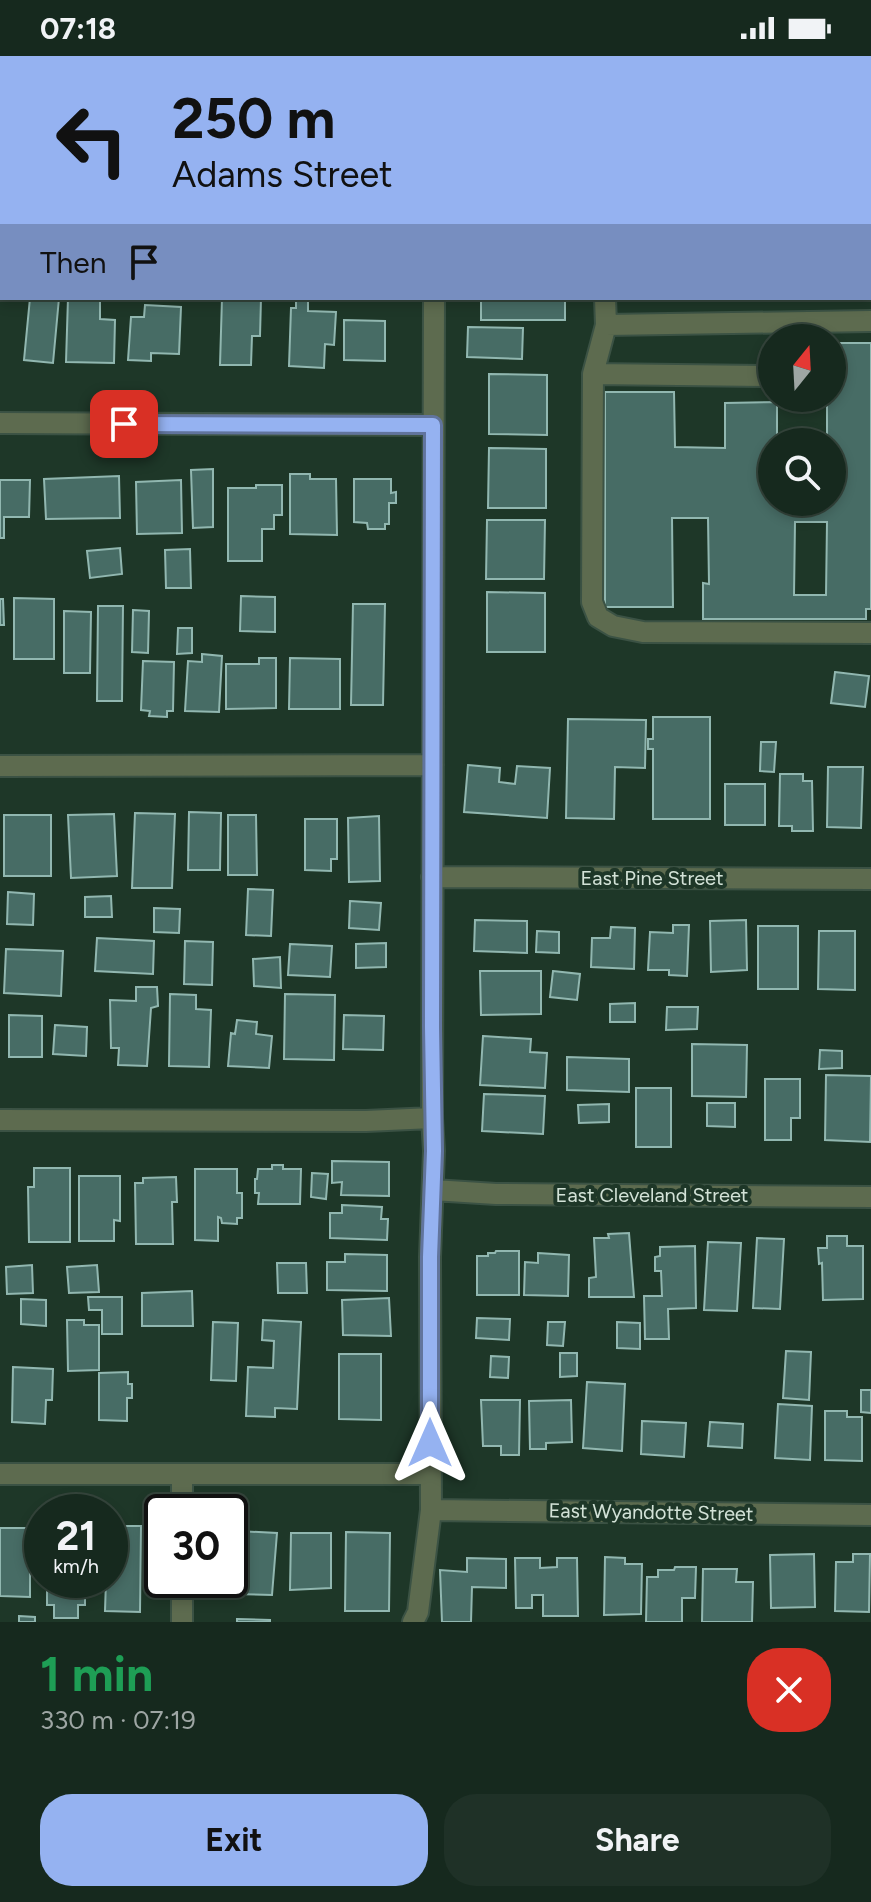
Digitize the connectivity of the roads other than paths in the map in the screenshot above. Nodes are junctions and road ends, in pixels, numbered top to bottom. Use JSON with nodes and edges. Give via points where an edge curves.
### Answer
{"nodes":[{"id":1,"x":434,"y":300,"type":"edge"},
{"id":2,"x":605,"y":300,"type":"edge"},
{"id":3,"x":871,"y":321,"type":"edge"},
{"id":4,"x":606,"y":325,"type":"junction"},
{"id":5,"x":846,"y":325,"type":"edge"},
{"id":6,"x":758,"y":329,"type":"edge"},
{"id":7,"x":593,"y":374,"type":"junction"},
{"id":8,"x":758,"y":376,"type":"edge"},
{"id":9,"x":0,"y":423,"type":"edge"},
{"id":10,"x":433,"y":425,"type":"junction"},
{"id":11,"x":871,"y":633,"type":"edge"},
{"id":12,"x":433,"y":765,"type":"junction"},
{"id":13,"x":0,"y":766,"type":"edge"},
{"id":14,"x":432,"y":877,"type":"junction"},
{"id":15,"x":871,"y":879,"type":"edge"},
{"id":16,"x":432,"y":1118,"type":"junction"},
{"id":17,"x":0,"y":1120,"type":"edge"},
{"id":18,"x":433,"y":1190,"type":"junction"},
{"id":19,"x":871,"y":1197,"type":"edge"},
{"id":20,"x":0,"y":1474,"type":"edge"},
{"id":21,"x":182,"y":1474,"type":"junction"},
{"id":22,"x":430,"y":1474,"type":"junction"},
{"id":23,"x":182,"y":1494,"type":"edge"},
{"id":24,"x":431,"y":1510,"type":"junction"},
{"id":25,"x":871,"y":1515,"type":"edge"},
{"id":26,"x":182,"y":1598,"type":"edge"},
{"id":27,"x":182,"y":1622,"type":"edge"},
{"id":28,"x":413,"y":1622,"type":"edge"}],
"edges":[{"from":1,"to":10,"type":"street"},
{"from":2,"to":4,"type":"street"},
{"from":3,"to":5,"type":"street"},
{"from":4,"to":6,"type":"street"},
{"from":4,"to":7,"type":"street"},
{"from":7,"to":8,"type":"street"},
{"from":7,"to":11,"type":"street","via":[[592,602],[598,617],[643,632]]},
{"from":9,"to":10,"type":"street"},
{"from":10,"to":12,"type":"street"},
{"from":12,"to":13,"type":"street"},
{"from":12,"to":14,"type":"street"},
{"from":14,"to":15,"type":"street","name":"East Pine Street"},
{"from":14,"to":16,"type":"street"},
{"from":16,"to":17,"type":"street"},
{"from":16,"to":18,"type":"street"},
{"from":18,"to":19,"type":"street","name":"East Cleveland Street"},
{"from":18,"to":22,"type":"street"},
{"from":20,"to":21,"type":"street"},
{"from":21,"to":22,"type":"street"},
{"from":21,"to":23,"type":"street"},
{"from":22,"to":24,"type":"street"},
{"from":24,"to":25,"type":"street","name":"East Wyandotte Street"},
{"from":24,"to":28,"type":"street"},
{"from":26,"to":27,"type":"street"}]}
